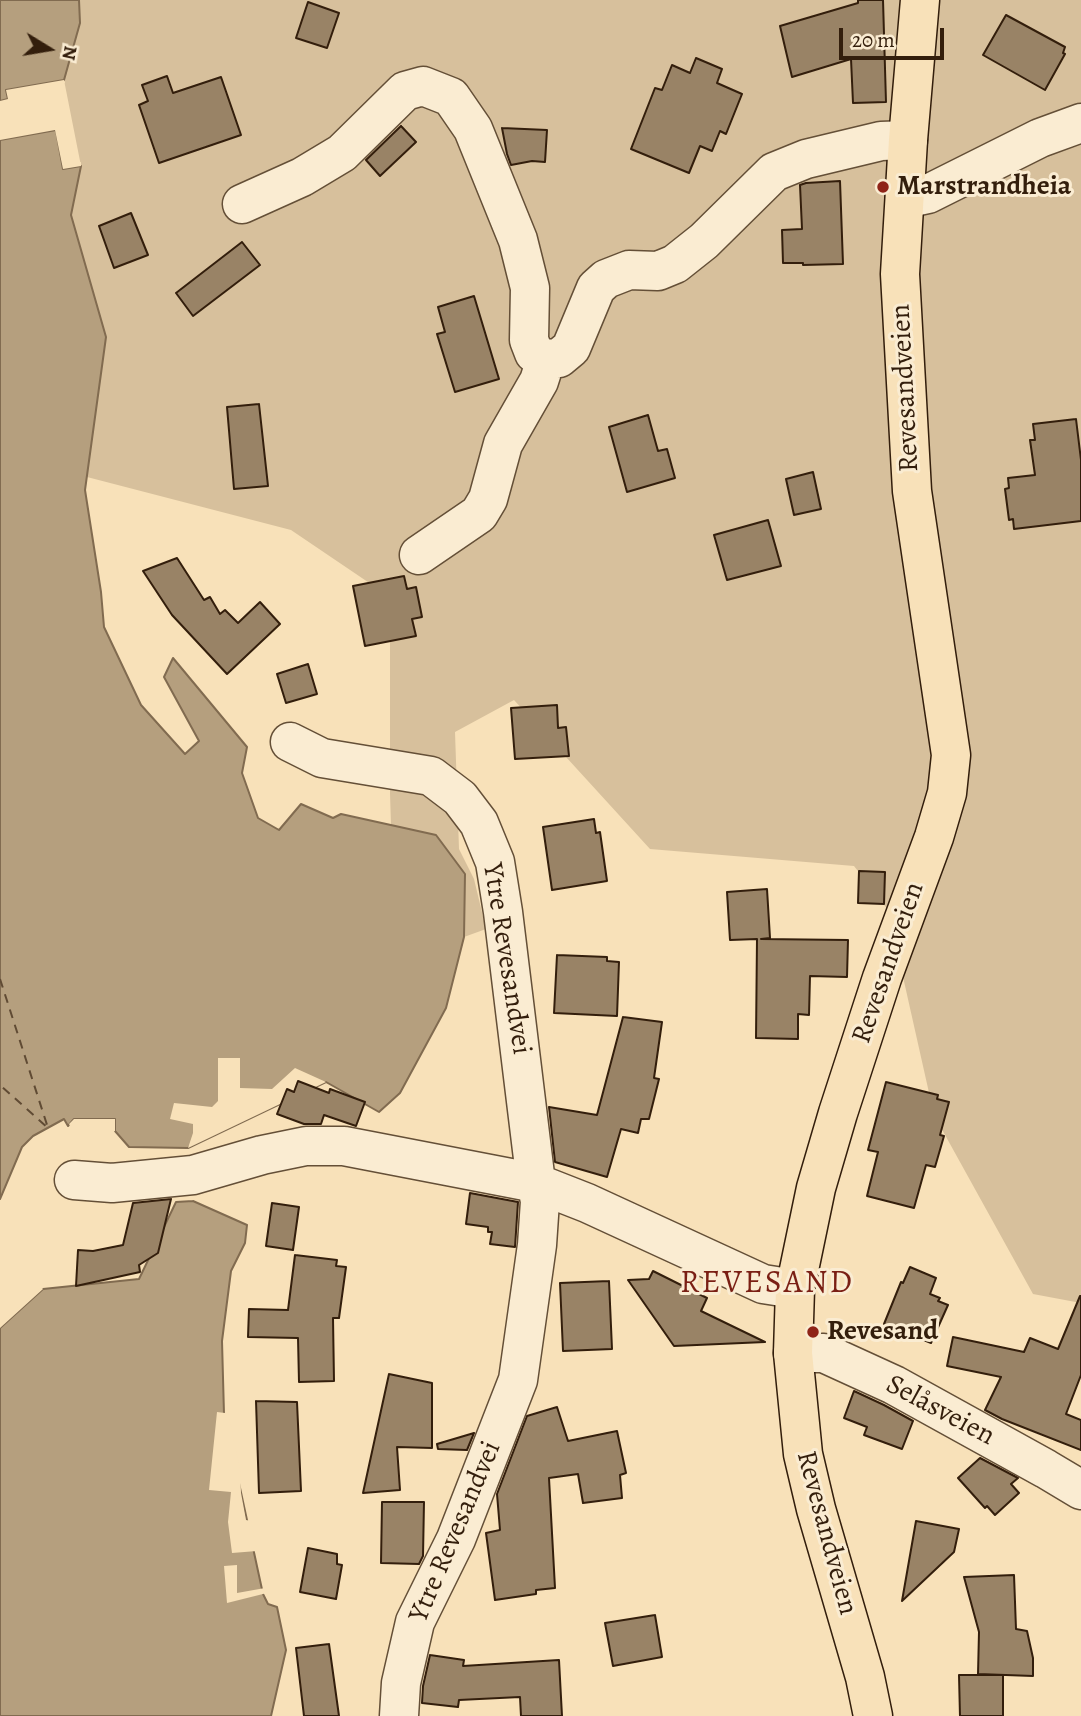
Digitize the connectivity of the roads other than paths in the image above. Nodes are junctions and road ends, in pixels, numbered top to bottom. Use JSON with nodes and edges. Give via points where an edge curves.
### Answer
{"nodes":[{"id":1,"x":920,"y":0,"type":"edge"},
{"id":2,"x":1081,"y":123,"type":"edge"},
{"id":3,"x":908,"y":140,"type":"junction"},
{"id":4,"x":905,"y":199,"type":"junction"},
{"id":5,"x":242,"y":204,"type":"dead end"},
{"id":6,"x":546,"y":359,"type":"junction"},
{"id":7,"x":419,"y":555,"type":"dead end"},
{"id":8,"x":290,"y":742,"type":"dead end"},
{"id":9,"x":74,"y":1180,"type":"dead end"},
{"id":10,"x":536,"y":1183,"type":"junction"},
{"id":11,"x":794,"y":1289,"type":"junction"},
{"id":12,"x":793,"y":1353,"type":"junction"},
{"id":13,"x":1081,"y":1490,"type":"edge"},
{"id":14,"x":399,"y":1716,"type":"edge"},
{"id":15,"x":873,"y":1716,"type":"edge"}],
"edges":[{"from":1,"to":3,"type":"main road","name":"Revesandveien"},
{"from":2,"to":4,"type":"street","via":[[1040,138],[928,194]]},
{"from":3,"to":4,"type":"main road","name":"Revesandveien"},
{"from":3,"to":6,"type":"street","via":[[881,141],[806,159],[774,172],[705,241],[674,264],[659,271],[629,270],[606,279],[596,288],[571,348],[559,358]]},
{"from":4,"to":11,"type":"main road","name":"Revesandveien","via":[[900,274],[912,491],[951,755],[947,793],[934,836],[838,1112]]},
{"from":5,"to":6,"type":"street","via":[[342,153],[405,91],[422,86],[450,97],[473,129],[518,240],[530,288],[530,340],[534,353]]},
{"from":6,"to":7,"type":"street","via":[[539,382],[503,444],[488,499],[479,514]]},
{"from":8,"to":10,"type":"street","name":"Ytre Revesandvei","via":[[322,758],[431,776],[460,798],[479,823],[495,862],[503,912]]},
{"from":9,"to":10,"type":"street","via":[[112,1183],[193,1175],[306,1146],[344,1146]]},
{"from":10,"to":11,"type":"street","via":[[763,1284]]},
{"from":10,"to":14,"type":"street","name":"Ytre Revesandvei","via":[[540,1201],[537,1245],[518,1380],[456,1539],[415,1622],[401,1683]]},
{"from":11,"to":12,"type":"main road","name":"Revesandveien"},
{"from":12,"to":13,"type":"street","name":"Selåsveien","via":[[824,1353],[894,1385]]},
{"from":12,"to":15,"type":"main road","name":"Revesandveien","via":[[803,1454]]}]}
